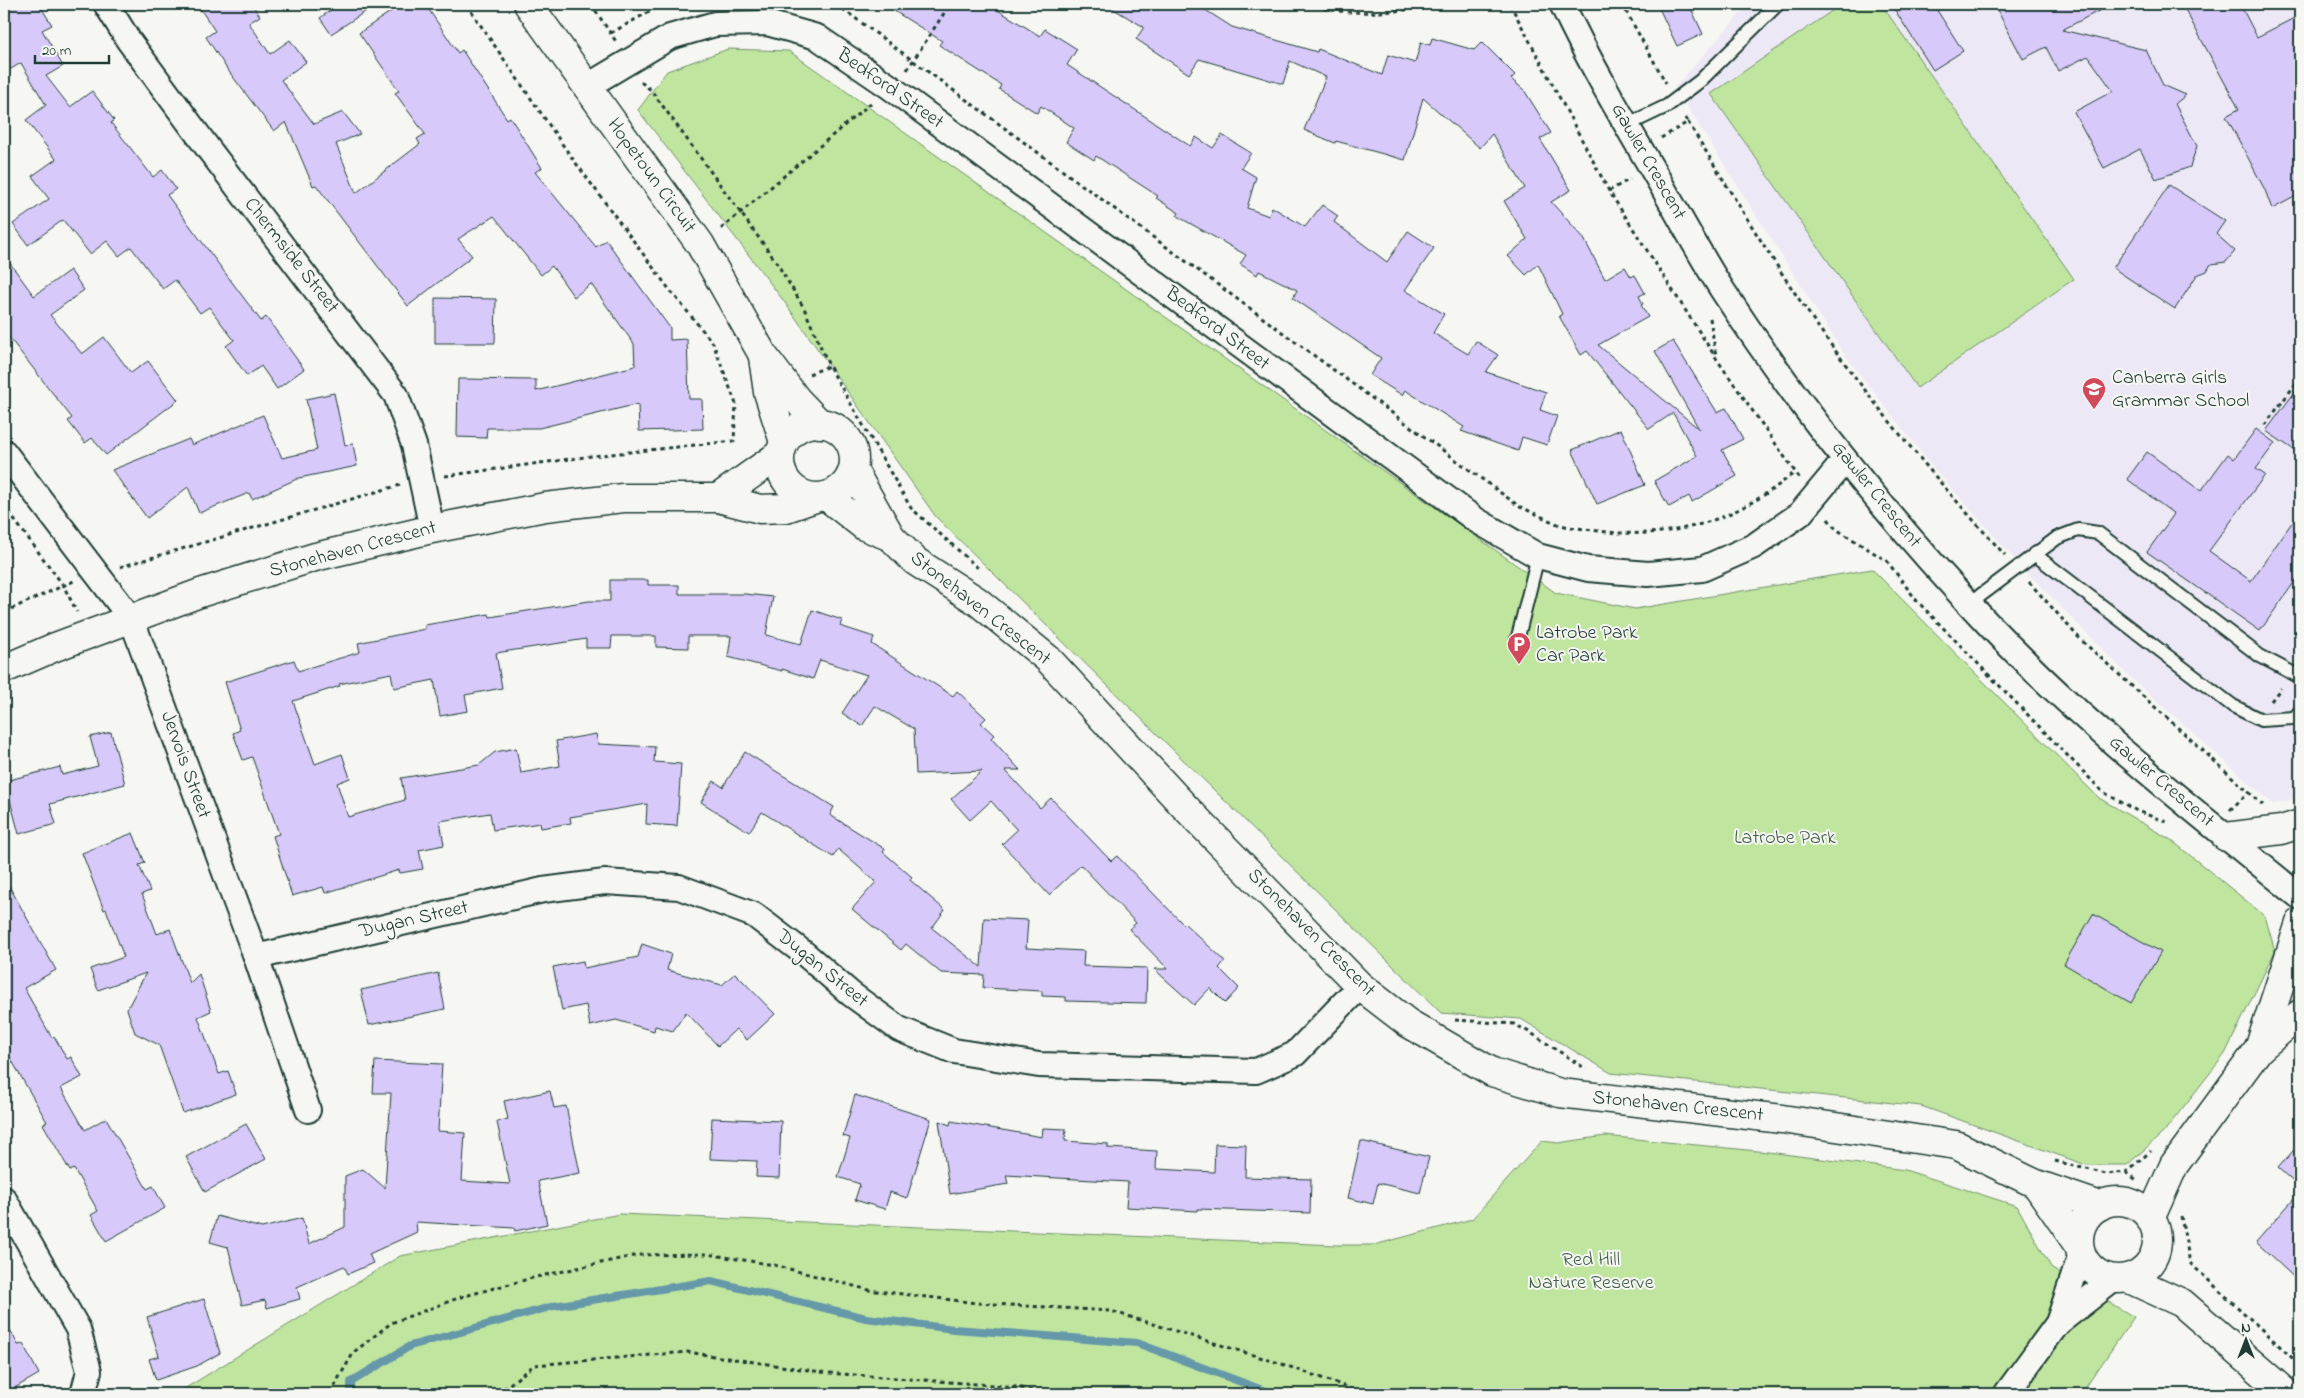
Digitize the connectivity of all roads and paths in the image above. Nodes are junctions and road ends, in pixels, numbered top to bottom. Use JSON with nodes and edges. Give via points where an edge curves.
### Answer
{"nodes":[{"id":1,"x":106,"y":4,"type":"edge"},
{"id":2,"x":466,"y":4,"type":"edge"},
{"id":3,"x":528,"y":4,"type":"edge"},
{"id":4,"x":591,"y":4,"type":"edge"},
{"id":5,"x":663,"y":4,"type":"edge"},
{"id":6,"x":836,"y":4,"type":"edge"},
{"id":7,"x":950,"y":4,"type":"edge"},
{"id":8,"x":1308,"y":4,"type":"edge"},
{"id":9,"x":1436,"y":4,"type":"edge"},
{"id":10,"x":1562,"y":4,"type":"edge"},
{"id":11,"x":1622,"y":4,"type":"edge"},
{"id":12,"x":1778,"y":4,"type":"edge"},
{"id":13,"x":610,"y":33,"type":"junction"},
{"id":14,"x":914,"y":59,"type":"junction"},
{"id":15,"x":629,"y":61,"type":"junction"},
{"id":16,"x":586,"y":87,"type":"junction"},
{"id":17,"x":890,"y":87,"type":"junction"},
{"id":18,"x":1675,"y":100,"type":"junction"},
{"id":19,"x":1688,"y":122,"type":"junction"},
{"id":20,"x":1627,"y":125,"type":"junction"},
{"id":21,"x":1663,"y":143,"type":"dead end"},
{"id":22,"x":742,"y":213,"type":"junction"},
{"id":23,"x":700,"y":244,"type":"junction"},
{"id":24,"x":1710,"y":313,"type":"dead end"},
{"id":25,"x":763,"y":355,"type":"junction"},
{"id":26,"x":1716,"y":358,"type":"dead end"},
{"id":27,"x":2300,"y":378,"type":"edge"},
{"id":28,"x":820,"y":424,"type":"junction"},
{"id":29,"x":2265,"y":425,"type":"dead end"},
{"id":30,"x":782,"y":448,"type":"junction"},
{"id":31,"x":4,"y":452,"type":"edge"},
{"id":32,"x":1845,"y":460,"type":"junction"},
{"id":33,"x":853,"y":470,"type":"junction"},
{"id":34,"x":1795,"y":472,"type":"dead end"},
{"id":35,"x":421,"y":479,"type":"junction"},
{"id":36,"x":821,"y":497,"type":"junction"},
{"id":37,"x":718,"y":498,"type":"junction"},
{"id":38,"x":4,"y":506,"type":"edge"},
{"id":39,"x":432,"y":528,"type":"junction"},
{"id":40,"x":891,"y":538,"type":"junction"},
{"id":41,"x":2034,"y":554,"type":"junction"},
{"id":42,"x":1538,"y":556,"type":"junction"},
{"id":43,"x":2016,"y":568,"type":"junction"},
{"id":44,"x":97,"y":574,"type":"junction"},
{"id":45,"x":984,"y":574,"type":"dead end"},
{"id":46,"x":63,"y":585,"type":"junction"},
{"id":47,"x":1970,"y":604,"type":"junction"},
{"id":48,"x":4,"y":612,"type":"edge"},
{"id":49,"x":132,"y":620,"type":"junction"},
{"id":50,"x":89,"y":635,"type":"junction"},
{"id":51,"x":1517,"y":641,"type":"dead end"},
{"id":52,"x":4,"y":669,"type":"edge"},
{"id":53,"x":2300,"y":677,"type":"edge"},
{"id":54,"x":2300,"y":712,"type":"edge"},
{"id":55,"x":2249,"y":792,"type":"dead end"},
{"id":56,"x":2300,"y":824,"type":"edge"},
{"id":57,"x":2226,"y":837,"type":"junction"},
{"id":58,"x":2300,"y":897,"type":"edge"},
{"id":59,"x":2300,"y":923,"type":"edge"},
{"id":60,"x":256,"y":957,"type":"junction"},
{"id":61,"x":1360,"y":986,"type":"junction"},
{"id":62,"x":2300,"y":1014,"type":"edge"},
{"id":63,"x":1452,"y":1019,"type":"dead end"},
{"id":64,"x":2259,"y":1049,"type":"junction"},
{"id":65,"x":1592,"y":1073,"type":"dead end"},
{"id":66,"x":308,"y":1110,"type":"dead end"},
{"id":67,"x":2165,"y":1156,"type":"junction"},
{"id":68,"x":2047,"y":1158,"type":"dead end"},
{"id":69,"x":2036,"y":1184,"type":"junction"},
{"id":70,"x":4,"y":1199,"type":"edge"},
{"id":71,"x":2112,"y":1204,"type":"junction"},
{"id":72,"x":2181,"y":1214,"type":"dead end"},
{"id":73,"x":2150,"y":1219,"type":"junction"},
{"id":74,"x":2156,"y":1247,"type":"junction"},
{"id":75,"x":2080,"y":1250,"type":"junction"},
{"id":76,"x":2120,"y":1278,"type":"junction"},
{"id":77,"x":2182,"y":1303,"type":"junction"},
{"id":78,"x":2058,"y":1323,"type":"junction"},
{"id":79,"x":2300,"y":1365,"type":"edge"},
{"id":80,"x":83,"y":1394,"type":"edge"},
{"id":81,"x":332,"y":1394,"type":"edge"},
{"id":82,"x":497,"y":1394,"type":"edge"},
{"id":83,"x":1042,"y":1394,"type":"edge"},
{"id":84,"x":1360,"y":1394,"type":"edge"},
{"id":85,"x":2006,"y":1394,"type":"edge"},
{"id":86,"x":2287,"y":1394,"type":"edge"}],
"edges":[{"from":1,"to":35,"type":"street","name":"Chermside Street","via":[[129,41],[210,151],[396,395],[414,445]]},
{"from":2,"to":35,"type":"path","via":[[567,151],[669,289],[713,342],[736,404],[734,441]]},
{"from":3,"to":16,"type":"main road","name":"Hopetoun Circuit"},
{"from":4,"to":13,"type":"path"},
{"from":5,"to":13,"type":"path"},
{"from":6,"to":14,"type":"path"},
{"from":7,"to":14,"type":"path"},
{"from":8,"to":9,"type":"path","via":[[1319,8],[1378,12]]},
{"from":10,"to":20,"type":"street","name":"Gawler Crescent","via":[[1585,53]]},
{"from":11,"to":18,"type":"path"},
{"from":12,"to":18,"type":"lane","via":[[1700,81]]},
{"from":13,"to":15,"type":"path"},
{"from":14,"to":17,"type":"path"},
{"from":14,"to":34,"type":"path","via":[[1528,510],[1560,525],[1616,534],[1650,533],[1700,525],[1744,509]]},
{"from":15,"to":16,"type":"street","name":"Bedford Street"},
{"from":15,"to":17,"type":"street","name":"Bedford Street","via":[[670,37],[715,24],[767,24],[817,37]]},
{"from":15,"to":22,"type":"path","via":[[638,79],[651,90]]},
{"from":16,"to":23,"type":"main road","name":"Hopetoun Circuit"},
{"from":17,"to":22,"type":"path"},
{"from":17,"to":42,"type":"street","name":"Bedford Street","via":[[1476,520]]},
{"from":18,"to":19,"type":"path"},
{"from":18,"to":20,"type":"lane"},
{"from":19,"to":21,"type":"path","via":[[1660,137]]},
{"from":19,"to":43,"type":"path","via":[[1762,244],[1840,357],[1926,465]]},
{"from":20,"to":32,"type":"street","name":"Gawler Crescent","via":[[1722,289]]},
{"from":22,"to":23,"type":"path"},
{"from":22,"to":45,"type":"path","via":[[804,308],[829,366],[911,508]]},
{"from":23,"to":25,"type":"main road","name":"Hopetoun Circuit"},
{"from":24,"to":26,"type":"path"},
{"from":25,"to":28,"type":"main road","name":"Hopetoun Circuit"},
{"from":25,"to":30,"type":"main road","name":"Hopetoun Circuit","via":[[768,392]]},
{"from":27,"to":29,"type":"path"},
{"from":28,"to":30,"type":"main road","via":[[799,428]]},
{"from":28,"to":33,"type":"main road","via":[[833,427],[845,436],[852,447]]},
{"from":30,"to":36,"type":"main road","via":[[780,467],[784,478],[803,495]]},
{"from":30,"to":37,"type":"main road"},
{"from":31,"to":44,"type":"street","name":"Jervois Street"},
{"from":32,"to":42,"type":"street","name":"Bedford Street","via":[[1800,514],[1754,546],[1702,569],[1648,574],[1588,569]]},
{"from":32,"to":47,"type":"street","name":"Gawler Crescent"},
{"from":33,"to":36,"type":"main road","via":[[838,491]]},
{"from":33,"to":40,"type":"main road","name":"Stonehaven Crescent"},
{"from":35,"to":39,"type":"street","name":"Chermside Street"},
{"from":35,"to":44,"type":"path"},
{"from":36,"to":37,"type":"main road","name":"Stonehaven Crescent","via":[[786,508],[760,509]]},
{"from":36,"to":40,"type":"main road","name":"Stonehaven Crescent","via":[[864,526]]},
{"from":37,"to":39,"type":"main road","name":"Stonehaven Crescent","via":[[622,498],[545,507]]},
{"from":38,"to":46,"type":"path"},
{"from":39,"to":49,"type":"main road","name":"Stonehaven Crescent","via":[[315,557],[200,593]]},
{"from":40,"to":61,"type":"main road","name":"Stonehaven Crescent","via":[[915,561],[977,601],[1048,659],[1185,807]]},
{"from":41,"to":43,"type":"lane"},
{"from":41,"to":53,"type":"lane","via":[[2057,538],[2078,530],[2098,533],[2260,656]]},
{"from":41,"to":54,"type":"lane","via":[[2233,706],[2261,720],[2294,718]]},
{"from":42,"to":51,"type":"lane"},
{"from":43,"to":47,"type":"lane"},
{"from":43,"to":55,"type":"path","via":[[2081,640]]},
{"from":44,"to":46,"type":"path"},
{"from":44,"to":49,"type":"street","name":"Jervois Street"},
{"from":46,"to":48,"type":"path"},
{"from":46,"to":50,"type":"path"},
{"from":47,"to":57,"type":"street","name":"Gawler Crescent","via":[[2080,714]]},
{"from":49,"to":50,"type":"main road","name":"Stonehaven Crescent"},
{"from":49,"to":60,"type":"street","name":"Jervois Street"},
{"from":50,"to":52,"type":"main road","name":"Stonehaven Crescent"},
{"from":56,"to":57,"type":"main road","via":[[2281,830]]},
{"from":57,"to":58,"type":"street","name":"Gawler Crescent"},
{"from":59,"to":64,"type":"main road"},
{"from":60,"to":61,"type":"street","name":"Dugan Street","via":[[543,890],[604,882],[679,887],[754,915],[899,1029],[954,1052],[1039,1065],[1256,1071],[1295,1054]]},
{"from":60,"to":66,"type":"street","name":"Jervois Street"},
{"from":61,"to":69,"type":"main road","name":"Stonehaven Crescent","via":[[1408,1023],[1492,1072],[1560,1093],[1782,1119],[1956,1145]]},
{"from":62,"to":64,"type":"main road"},
{"from":63,"to":65,"type":"path","via":[[1514,1024]]},
{"from":64,"to":67,"type":"main road"},
{"from":67,"to":68,"type":"path","via":[[2126,1172],[2106,1174]]},
{"from":67,"to":71,"type":"main road"},
{"from":67,"to":73,"type":"main road"},
{"from":69,"to":71,"type":"main road","name":"Stonehaven Crescent"},
{"from":69,"to":75,"type":"main road","name":"Stonehaven Crescent"},
{"from":70,"to":80,"type":"street","via":[[78,1330],[89,1370]]},
{"from":71,"to":73,"type":"main road","via":[[2134,1205]]},
{"from":71,"to":75,"type":"main road","via":[[2091,1213],[2083,1222]]},
{"from":72,"to":79,"type":"path","via":[[2190,1263]]},
{"from":73,"to":74,"type":"main road","via":[[2157,1237]]},
{"from":74,"to":76,"type":"main road","via":[[2146,1267]]},
{"from":74,"to":77,"type":"main road"},
{"from":75,"to":76,"type":"main road","via":[[2093,1270],[2103,1276]]},
{"from":75,"to":78,"type":"street"},
{"from":76,"to":77,"type":"main road"},
{"from":76,"to":78,"type":"street"},
{"from":77,"to":86,"type":"main road"},
{"from":78,"to":85,"type":"street"},
{"from":81,"to":84,"type":"path","via":[[354,1352],[391,1323],[409,1316],[461,1297],[517,1282],[638,1255],[707,1254],[774,1265],[869,1290],[977,1303],[1110,1311],[1282,1364]]},
{"from":82,"to":83,"type":"path","via":[[534,1365],[687,1352],[828,1373],[1018,1387]]}]}
